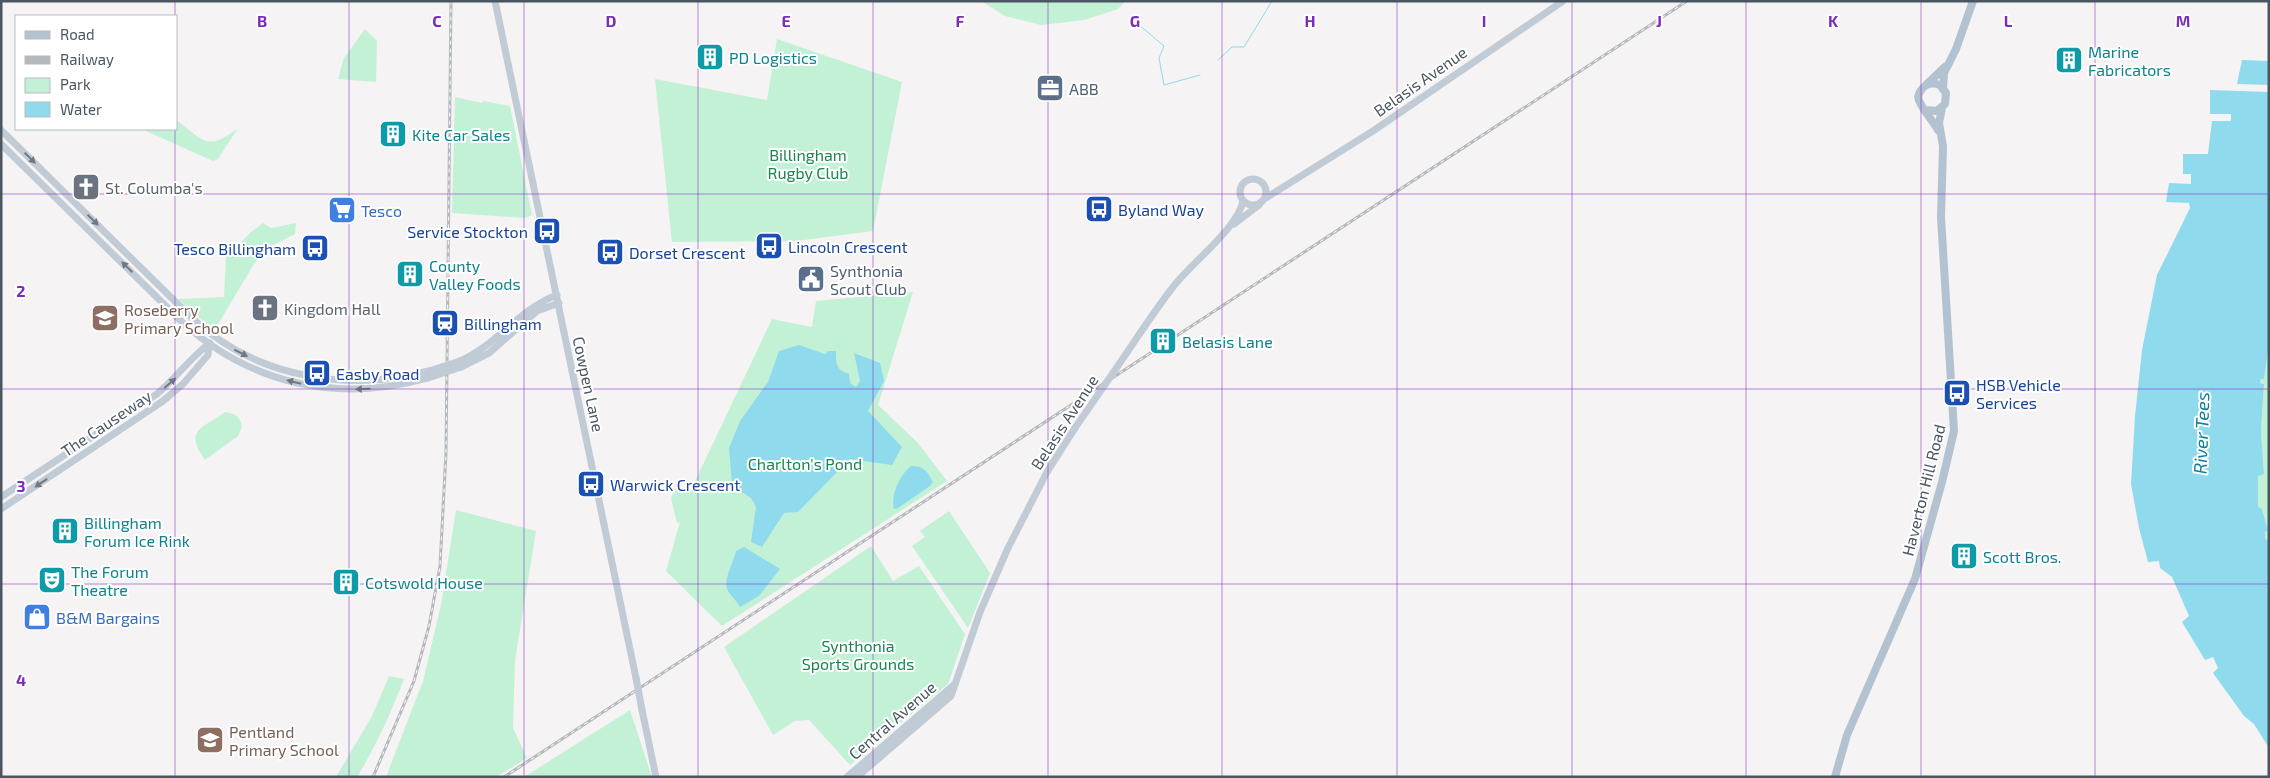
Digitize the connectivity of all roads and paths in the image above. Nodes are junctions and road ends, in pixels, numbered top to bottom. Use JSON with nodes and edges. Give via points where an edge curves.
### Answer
{"nodes":[{"id":1,"x":495,"y":1,"type":"edge"},
{"id":2,"x":1563,"y":1,"type":"edge"},
{"id":3,"x":1974,"y":1,"type":"edge"},
{"id":4,"x":1947,"y":65,"type":"junction"},
{"id":5,"x":1927,"y":84,"type":"junction"},
{"id":6,"x":1943,"y":88,"type":"junction"},
{"id":7,"x":1942,"y":108,"type":"junction"},
{"id":8,"x":1926,"y":110,"type":"junction"},
{"id":9,"x":1,"y":130,"type":"edge"},
{"id":10,"x":1940,"y":135,"type":"junction"},
{"id":11,"x":1,"y":144,"type":"edge"},
{"id":12,"x":1292,"y":182,"type":"junction"},
{"id":13,"x":1262,"y":183,"type":"junction"},
{"id":14,"x":1243,"y":201,"type":"junction"},
{"id":15,"x":1263,"y":201,"type":"junction"},
{"id":16,"x":1233,"y":225,"type":"junction"},
{"id":17,"x":558,"y":299,"type":"junction"},
{"id":18,"x":214,"y":337,"type":"junction"},
{"id":19,"x":209,"y":344,"type":"junction"},
{"id":20,"x":429,"y":375,"type":"junction"},
{"id":21,"x":329,"y":379,"type":"junction"},
{"id":22,"x":328,"y":388,"type":"junction"},
{"id":23,"x":1,"y":497,"type":"edge"},
{"id":24,"x":1,"y":509,"type":"edge"},
{"id":25,"x":956,"y":683,"type":"junction"},
{"id":26,"x":951,"y":696,"type":"joint"},
{"id":27,"x":888,"y":745,"type":"junction"},
{"id":28,"x":657,"y":775,"type":"edge"},
{"id":29,"x":847,"y":777,"type":"edge"},
{"id":30,"x":856,"y":777,"type":"edge"},
{"id":31,"x":1835,"y":777,"type":"edge"}],
"edges":[{"from":1,"to":17,"type":"street","name":"Cowpen Lane"},
{"from":2,"to":12,"type":"street","name":"Belasis Avenue","via":[[1373,131]]},
{"from":3,"to":4,"type":"main road","name":"Haverton Hill Road"},
{"from":4,"to":5,"type":"main road","name":"Haverton Hill Road"},
{"from":4,"to":6,"type":"main road","name":"Haverton Hill Road"},
{"from":5,"to":6,"type":"main road"},
{"from":5,"to":8,"type":"main road","name":"Haverton Hill Road","via":[[1918,97],[1921,107]]},
{"from":6,"to":7,"type":"main road","name":"Haverton Hill Road","via":[[1947,99]]},
{"from":7,"to":8,"type":"main road","via":[[1931,112]]},
{"from":7,"to":10,"type":"main road","name":"Haverton Hill Road"},
{"from":8,"to":10,"type":"main road","name":"Haverton Hill Road"},
{"from":9,"to":18,"type":"street","one_way":true},
{"from":10,"to":31,"type":"main road","name":"Haverton Hill Road","via":[[1941,217],[1954,431],[1915,579],[1847,735]]},
{"from":19,"to":11,"type":"street","one_way":true,"via":[[182,322]]},
{"from":12,"to":13,"type":"street","name":"Belasis Avenue","via":[[1273,188]]},
{"from":12,"to":15,"type":"street","name":"Belasis Avenue"},
{"from":13,"to":14,"type":"street","via":[[1254,179],[1244,183],[1240,192]]},
{"from":13,"to":15,"type":"street","via":[[1266,190]]},
{"from":14,"to":15,"type":"street","via":[[1251,206]]},
{"from":14,"to":16,"type":"street","name":"Belasis Avenue"},
{"from":15,"to":16,"type":"street","name":"Belasis Avenue"},
{"from":16,"to":25,"type":"street","name":"Belasis Avenue","bridge":true,"via":[[1173,287],[1047,472],[980,612]]},
{"from":17,"to":20,"type":"street","bridge":true,"via":[[537,311],[489,353]]},
{"from":17,"to":28,"type":"street","name":"Cowpen Lane","bridge":true},
{"from":18,"to":19,"type":"street","name":"The Causeway"},
{"from":18,"to":21,"type":"street","one_way":true,"via":[[252,358],[296,373]]},
{"from":22,"to":19,"type":"street","one_way":true,"via":[[253,369]]},
{"from":23,"to":19,"type":"street","name":"The Causeway","one_way":true,"via":[[157,394]]},
{"from":19,"to":24,"type":"street","name":"The Causeway","one_way":true,"via":[[208,355],[172,394]]},
{"from":20,"to":21,"type":"street","via":[[386,380]]},
{"from":20,"to":22,"type":"street","one_way":true,"via":[[387,388]]},
{"from":21,"to":22,"type":"street"},
{"from":25,"to":26,"type":"street","name":"Belasis Avenue"},
{"from":25,"to":27,"type":"street","name":"Central Avenue"},
{"from":26,"to":27,"type":"street","name":"Central Avenue"},
{"from":27,"to":29,"type":"street","name":"Central Avenue"},
{"from":27,"to":30,"type":"street","name":"Central Avenue"}]}
